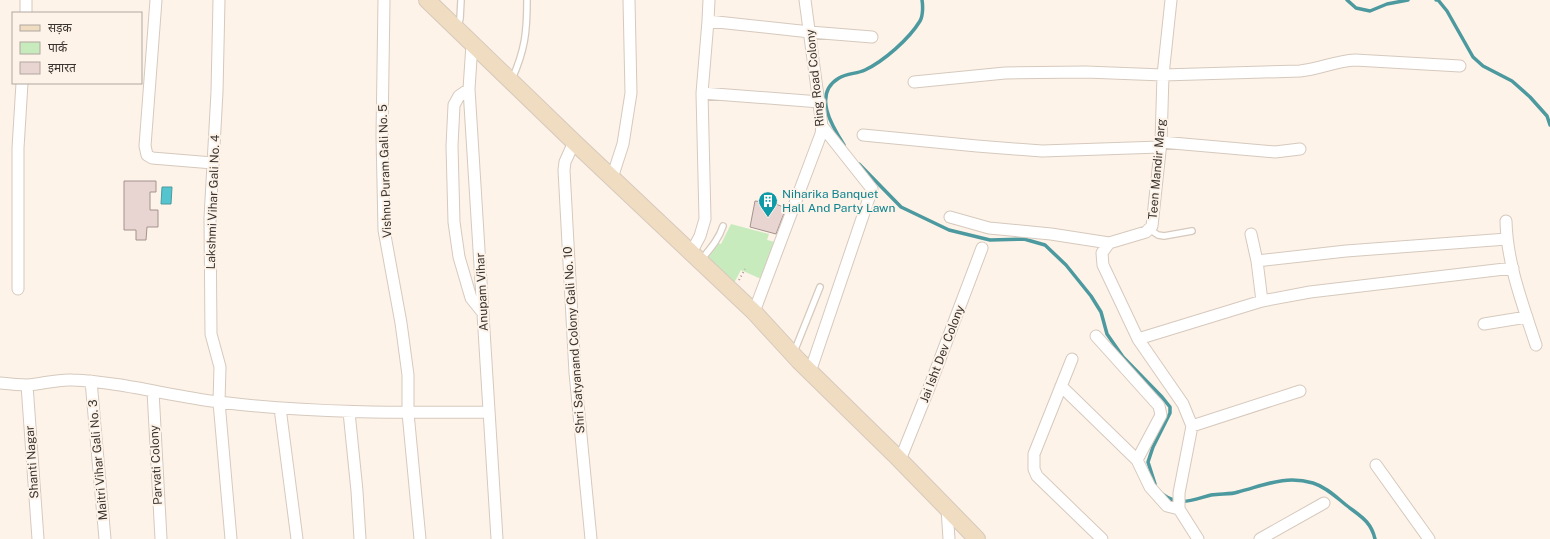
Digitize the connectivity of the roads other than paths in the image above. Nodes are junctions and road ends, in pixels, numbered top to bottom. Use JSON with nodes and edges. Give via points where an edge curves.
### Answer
{"nodes":[{"id":1,"x":26,"y":0,"type":"edge"},
{"id":2,"x":156,"y":0,"type":"edge"},
{"id":3,"x":219,"y":0,"type":"edge"},
{"id":4,"x":384,"y":0,"type":"edge"},
{"id":5,"x":427,"y":0,"type":"edge"},
{"id":6,"x":461,"y":0,"type":"edge"},
{"id":7,"x":527,"y":0,"type":"edge"},
{"id":8,"x":629,"y":0,"type":"edge"},
{"id":9,"x":709,"y":0,"type":"edge"},
{"id":10,"x":805,"y":0,"type":"edge"},
{"id":11,"x":1171,"y":0,"type":"edge"},
{"id":12,"x":26,"y":12,"type":"edge"},
{"id":13,"x":708,"y":21,"type":"junction"},
{"id":14,"x":457,"y":29,"type":"junction"},
{"id":15,"x":810,"y":32,"type":"junction"},
{"id":16,"x":872,"y":36,"type":"dead end"},
{"id":17,"x":472,"y":44,"type":"junction"},
{"id":18,"x":1460,"y":66,"type":"dead end"},
{"id":19,"x":1163,"y":75,"type":"junction"},
{"id":20,"x":511,"y":82,"type":"junction"},
{"id":21,"x":914,"y":82,"type":"dead end"},
{"id":22,"x":22,"y":84,"type":"edge"},
{"id":23,"x":470,"y":89,"type":"junction"},
{"id":24,"x":702,"y":93,"type":"junction"},
{"id":25,"x":820,"y":102,"type":"junction"},
{"id":26,"x":822,"y":126,"type":"junction"},
{"id":27,"x":863,"y":135,"type":"dead end"},
{"id":28,"x":574,"y":142,"type":"junction"},
{"id":29,"x":1161,"y":144,"type":"junction"},
{"id":30,"x":1300,"y":149,"type":"dead end"},
{"id":31,"x":213,"y":163,"type":"junction"},
{"id":32,"x":612,"y":178,"type":"junction"},
{"id":33,"x":950,"y":217,"type":"dead end"},
{"id":34,"x":1506,"y":221,"type":"dead end"},
{"id":35,"x":723,"y":226,"type":"dead end"},
{"id":36,"x":1149,"y":229,"type":"junction"},
{"id":37,"x":1192,"y":231,"type":"dead end"},
{"id":38,"x":1251,"y":234,"type":"dead end"},
{"id":39,"x":1507,"y":240,"type":"junction"},
{"id":40,"x":1109,"y":244,"type":"junction"},
{"id":41,"x":982,"y":248,"type":"dead end"},
{"id":42,"x":695,"y":257,"type":"junction"},
{"id":43,"x":1257,"y":261,"type":"junction"},
{"id":44,"x":1513,"y":268,"type":"junction"},
{"id":45,"x":820,"y":287,"type":"dead end"},
{"id":46,"x":18,"y":289,"type":"dead end"},
{"id":47,"x":1262,"y":301,"type":"junction"},
{"id":48,"x":754,"y":312,"type":"junction"},
{"id":49,"x":483,"y":313,"type":"junction"},
{"id":50,"x":1527,"y":317,"type":"junction"},
{"id":51,"x":1484,"y":324,"type":"dead end"},
{"id":52,"x":1096,"y":336,"type":"dead end"},
{"id":53,"x":1138,"y":339,"type":"junction"},
{"id":54,"x":1536,"y":345,"type":"dead end"},
{"id":55,"x":793,"y":355,"type":"junction"},
{"id":56,"x":1072,"y":359,"type":"dead end"},
{"id":57,"x":810,"y":372,"type":"junction"},
{"id":58,"x":91,"y":381,"type":"junction"},
{"id":59,"x":0,"y":383,"type":"edge"},
{"id":60,"x":27,"y":385,"type":"junction"},
{"id":61,"x":1061,"y":386,"type":"junction"},
{"id":62,"x":153,"y":391,"type":"junction"},
{"id":63,"x":1300,"y":391,"type":"dead end"},
{"id":64,"x":219,"y":402,"type":"junction"},
{"id":65,"x":280,"y":408,"type":"junction"},
{"id":66,"x":349,"y":412,"type":"junction"},
{"id":67,"x":489,"y":412,"type":"junction"},
{"id":68,"x":408,"y":413,"type":"junction"},
{"id":69,"x":1192,"y":426,"type":"junction"},
{"id":70,"x":900,"y":460,"type":"junction"},
{"id":71,"x":1137,"y":460,"type":"junction"},
{"id":72,"x":1376,"y":465,"type":"dead end"},
{"id":73,"x":1324,"y":504,"type":"dead end"},
{"id":74,"x":947,"y":508,"type":"junction"},
{"id":75,"x":1179,"y":508,"type":"junction"},
{"id":76,"x":38,"y":539,"type":"edge"},
{"id":77,"x":105,"y":539,"type":"edge"},
{"id":78,"x":161,"y":539,"type":"edge"},
{"id":79,"x":231,"y":539,"type":"edge"},
{"id":80,"x":297,"y":539,"type":"edge"},
{"id":81,"x":360,"y":539,"type":"edge"},
{"id":82,"x":420,"y":539,"type":"edge"},
{"id":83,"x":497,"y":539,"type":"edge"},
{"id":84,"x":590,"y":539,"type":"edge"},
{"id":85,"x":949,"y":539,"type":"edge"},
{"id":86,"x":977,"y":539,"type":"edge"},
{"id":87,"x":1102,"y":539,"type":"edge"},
{"id":88,"x":1198,"y":539,"type":"edge"},
{"id":89,"x":1260,"y":539,"type":"edge"},
{"id":90,"x":1429,"y":539,"type":"edge"}],
"edges":[{"from":1,"to":12,"type":"street"},
{"from":2,"to":31,"type":"street","via":[[145,146],[147,155],[152,158]]},
{"from":3,"to":31,"type":"street","name":"Lakshmi Vihar Gali No. 4"},
{"from":4,"to":68,"type":"street","name":"Vishnu Puram Gali No. 5","via":[[384,230],[408,375]]},
{"from":5,"to":14,"type":"street"},
{"from":6,"to":14,"type":"lane"},
{"from":7,"to":20,"type":"lane","via":[[527,31],[520,60]]},
{"from":8,"to":32,"type":"street","via":[[631,93],[623,144]]},
{"from":9,"to":13,"type":"street"},
{"from":10,"to":15,"type":"street","name":"Ring Road Colony"},
{"from":11,"to":19,"type":"street","name":"Teen Mandir Marg"},
{"from":13,"to":15,"type":"street"},
{"from":13,"to":24,"type":"street"},
{"from":14,"to":17,"type":"street"},
{"from":15,"to":16,"type":"street"},
{"from":15,"to":25,"type":"street","name":"Ring Road Colony"},
{"from":17,"to":20,"type":"street"},
{"from":17,"to":23,"type":"street","name":"Anupam Vihar"},
{"from":18,"to":19,"type":"street","via":[[1346,60],[1313,70]]},
{"from":19,"to":21,"type":"street","via":[[1005,72]]},
{"from":19,"to":29,"type":"street","name":"Teen Mandir Marg"},
{"from":20,"to":28,"type":"street"},
{"from":22,"to":46,"type":"street","via":[[18,148]]},
{"from":23,"to":49,"type":"street","name":"Anupam Vihar"},
{"from":23,"to":49,"type":"street","via":[[459,96],[454,105],[454,222],[459,257],[471,298]]},
{"from":24,"to":25,"type":"street"},
{"from":24,"to":42,"type":"street","via":[[705,219]]},
{"from":25,"to":26,"type":"street","name":"Ring Road Colony"},
{"from":26,"to":48,"type":"street","name":"Ring Road Colony"},
{"from":26,"to":57,"type":"street","via":[[872,189]]},
{"from":27,"to":29,"type":"street","via":[[1042,151]]},
{"from":28,"to":32,"type":"street"},
{"from":28,"to":84,"type":"street","name":"Shri Satyanand Colony Gali No. 10","via":[[564,170],[575,373]]},
{"from":29,"to":30,"type":"street","via":[[1275,152]]},
{"from":29,"to":36,"type":"street","name":"Teen Mandir Marg","via":[[1152,226]]},
{"from":31,"to":64,"type":"street","name":"Lakshmi Vihar Gali No. 4","via":[[210,218],[211,334],[220,367]]},
{"from":32,"to":42,"type":"street"},
{"from":33,"to":40,"type":"street","via":[[989,228],[1052,234]]},
{"from":34,"to":39,"type":"street"},
{"from":35,"to":42,"type":"lane","via":[[712,247]]},
{"from":36,"to":37,"type":"lane","via":[[1164,236]]},
{"from":36,"to":40,"type":"street","name":"Teen Mandir Marg"},
{"from":38,"to":43,"type":"street"},
{"from":39,"to":43,"type":"street","via":[[1346,251]]},
{"from":39,"to":44,"type":"street"},
{"from":40,"to":53,"type":"street","via":[[1102,253],[1103,265]]},
{"from":41,"to":70,"type":"street","name":"Jai Isht Dev Colony"},
{"from":42,"to":48,"type":"street"},
{"from":43,"to":47,"type":"street"},
{"from":44,"to":47,"type":"street","via":[[1310,292]]},
{"from":44,"to":50,"type":"street"},
{"from":45,"to":55,"type":"lane"},
{"from":47,"to":53,"type":"street"},
{"from":48,"to":55,"type":"street"},
{"from":49,"to":67,"type":"street","name":"Anupam Vihar"},
{"from":50,"to":51,"type":"street"},
{"from":50,"to":54,"type":"street"},
{"from":52,"to":71,"type":"street","via":[[1159,406],[1161,415]]},
{"from":53,"to":69,"type":"street","via":[[1183,404]]},
{"from":55,"to":57,"type":"street"},
{"from":56,"to":61,"type":"street"},
{"from":57,"to":70,"type":"street"},
{"from":58,"to":60,"type":"street","via":[[70,380]]},
{"from":58,"to":62,"type":"street"},
{"from":58,"to":77,"type":"street","name":"Maitri Vihar Gali No. 3"},
{"from":59,"to":60,"type":"street"},
{"from":60,"to":76,"type":"street","name":"Shanti Nagar"},
{"from":61,"to":71,"type":"street"},
{"from":61,"to":87,"type":"street","via":[[1034,454],[1034,469],[1037,476]]},
{"from":62,"to":64,"type":"street"},
{"from":62,"to":78,"type":"street","name":"Parvati Colony"},
{"from":63,"to":69,"type":"street"},
{"from":64,"to":65,"type":"street"},
{"from":64,"to":79,"type":"street","name":"Lakshmi Vihar Gali No. 4"},
{"from":65,"to":66,"type":"street"},
{"from":65,"to":80,"type":"street"},
{"from":66,"to":68,"type":"street"},
{"from":66,"to":81,"type":"street"},
{"from":67,"to":68,"type":"street"},
{"from":67,"to":83,"type":"street","name":"Anupam Vihar"},
{"from":68,"to":82,"type":"street","name":"Vishnu Puram Gali No. 5"},
{"from":69,"to":75,"type":"street","via":[[1179,493]]},
{"from":70,"to":74,"type":"street"},
{"from":71,"to":75,"type":"street","via":[[1150,487],[1167,506]]},
{"from":72,"to":90,"type":"street"},
{"from":73,"to":89,"type":"street"},
{"from":74,"to":85,"type":"street"},
{"from":74,"to":86,"type":"street"},
{"from":75,"to":88,"type":"street"}]}
